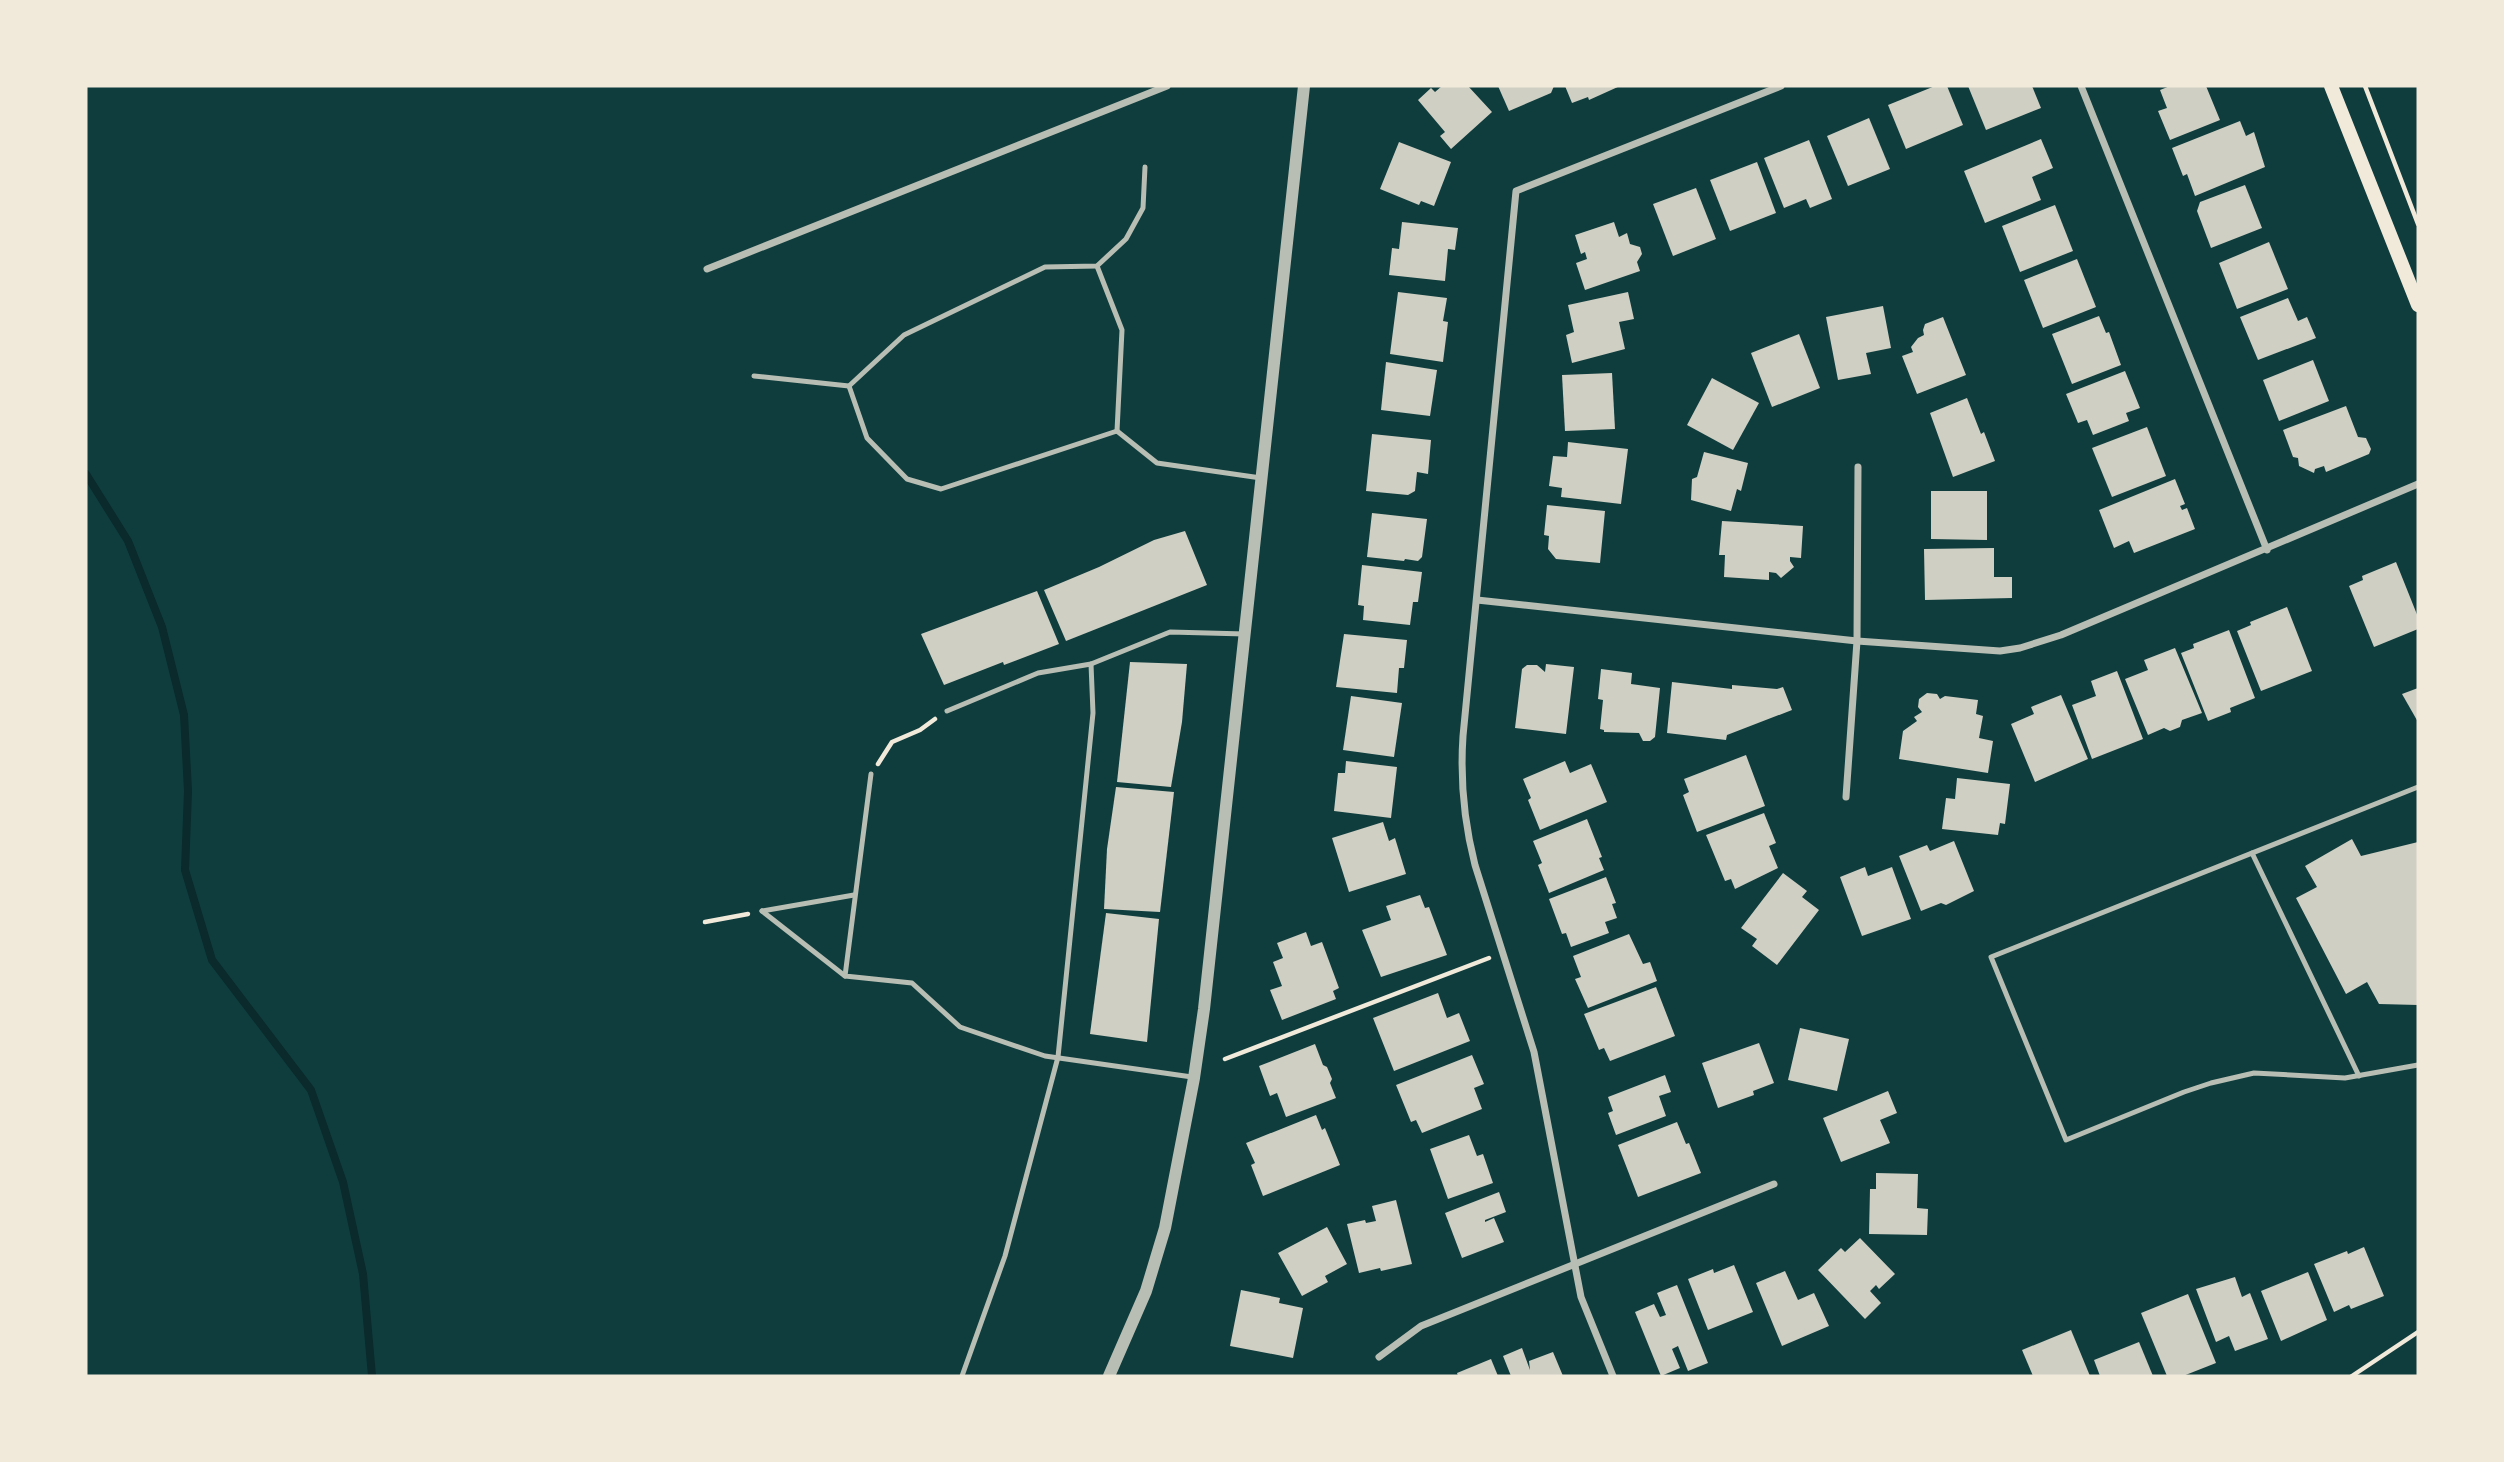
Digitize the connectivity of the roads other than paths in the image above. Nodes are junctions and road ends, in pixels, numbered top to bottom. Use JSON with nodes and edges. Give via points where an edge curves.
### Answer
{"nodes":[{"id":1,"x":1167,"y":86,"type":"edge"},
{"id":2,"x":1304,"y":86,"type":"edge"},
{"id":3,"x":1781,"y":86,"type":"edge"},
{"id":4,"x":2081,"y":86,"type":"edge"},
{"id":5,"x":2331,"y":86,"type":"edge"},
{"id":6,"x":1145,"y":167,"type":"dead end"},
{"id":7,"x":1097,"y":266,"type":"junction"},
{"id":8,"x":707,"y":269,"type":"dead end"},
{"id":9,"x":2418,"y":304,"type":"edge"},
{"id":10,"x":754,"y":376,"type":"dead end"},
{"id":11,"x":849,"y":386,"type":"junction"},
{"id":12,"x":1117,"y":431,"type":"junction"},
{"id":13,"x":1858,"y":467,"type":"dead end"},
{"id":14,"x":1261,"y":478,"type":"junction"},
{"id":15,"x":2418,"y":484,"type":"edge"},
{"id":16,"x":2267,"y":550,"type":"junction"},
{"id":17,"x":1477,"y":600,"type":"junction"},
{"id":18,"x":1245,"y":634,"type":"junction"},
{"id":19,"x":1857,"y":641,"type":"junction"},
{"id":20,"x":1091,"y":664,"type":"junction"},
{"id":21,"x":947,"y":711,"type":"road end"},
{"id":22,"x":871,"y":774,"type":"road end"},
{"id":23,"x":2418,"y":787,"type":"edge"},
{"id":24,"x":1846,"y":797,"type":"dead end"},
{"id":25,"x":2252,"y":853,"type":"junction"},
{"id":26,"x":854,"y":895,"type":"junction"},
{"id":27,"x":845,"y":976,"type":"junction"},
{"id":28,"x":1058,"y":1057,"type":"junction"},
{"id":29,"x":2418,"y":1065,"type":"edge"},
{"id":30,"x":2359,"y":1076,"type":"junction"},
{"id":31,"x":1194,"y":1077,"type":"junction"},
{"id":32,"x":1774,"y":1184,"type":"dead end"},
{"id":33,"x":1573,"y":1263,"type":"junction"},
{"id":34,"x":1379,"y":1357,"type":"dead end"},
{"id":35,"x":962,"y":1376,"type":"edge"},
{"id":36,"x":1109,"y":1376,"type":"edge"},
{"id":37,"x":1612,"y":1376,"type":"edge"}],
"edges":[{"from":1,"to":8,"type":"street"},
{"from":2,"to":14,"type":"street"},
{"from":3,"to":17,"type":"street","via":[[1516,191]]},
{"from":4,"to":16,"type":"street"},
{"from":5,"to":9,"type":"main road"},
{"from":6,"to":7,"type":"lane","via":[[1143,208],[1126,239]]},
{"from":7,"to":11,"type":"lane","via":[[1045,267],[904,335]]},
{"from":7,"to":12,"type":"lane","via":[[1122,330]]},
{"from":10,"to":11,"type":"lane"},
{"from":11,"to":12,"type":"lane","via":[[867,438],[908,479],[941,489]]},
{"from":12,"to":14,"type":"lane","via":[[1157,463]]},
{"from":13,"to":19,"type":"street"},
{"from":14,"to":18,"type":"street"},
{"from":15,"to":16,"type":"street"},
{"from":16,"to":19,"type":"street","via":[[2020,648],[1982,650]]},
{"from":17,"to":19,"type":"street"},
{"from":17,"to":33,"type":"street","via":[[1462,749],[1468,836],[1534,1052]]},
{"from":18,"to":20,"type":"lane","via":[[1170,632]]},
{"from":18,"to":31,"type":"street"},
{"from":19,"to":24,"type":"street"},
{"from":20,"to":21,"type":"lane","via":[[1038,673]]},
{"from":20,"to":28,"type":"lane","via":[[1093,713]]},
{"from":22,"to":26,"type":"lane"},
{"from":23,"to":25,"type":"lane"},
{"from":25,"to":30,"type":"lane"},
{"from":25,"to":30,"type":"lane","via":[[1991,957],[2066,1140],[2184,1092],[2254,1073]]},
{"from":26,"to":27,"type":"lane"},
{"from":26,"to":27,"type":"lane","via":[[762,911]]},
{"from":27,"to":28,"type":"lane","via":[[912,983],[960,1027]]},
{"from":28,"to":31,"type":"lane"},
{"from":28,"to":35,"type":"lane","via":[[1005,1256]]},
{"from":29,"to":30,"type":"lane"},
{"from":31,"to":36,"type":"street","via":[[1165,1228],[1146,1291]]},
{"from":32,"to":33,"type":"street"},
{"from":33,"to":34,"type":"street","via":[[1421,1326]]},
{"from":33,"to":37,"type":"street","via":[[1581,1297]]}]}
